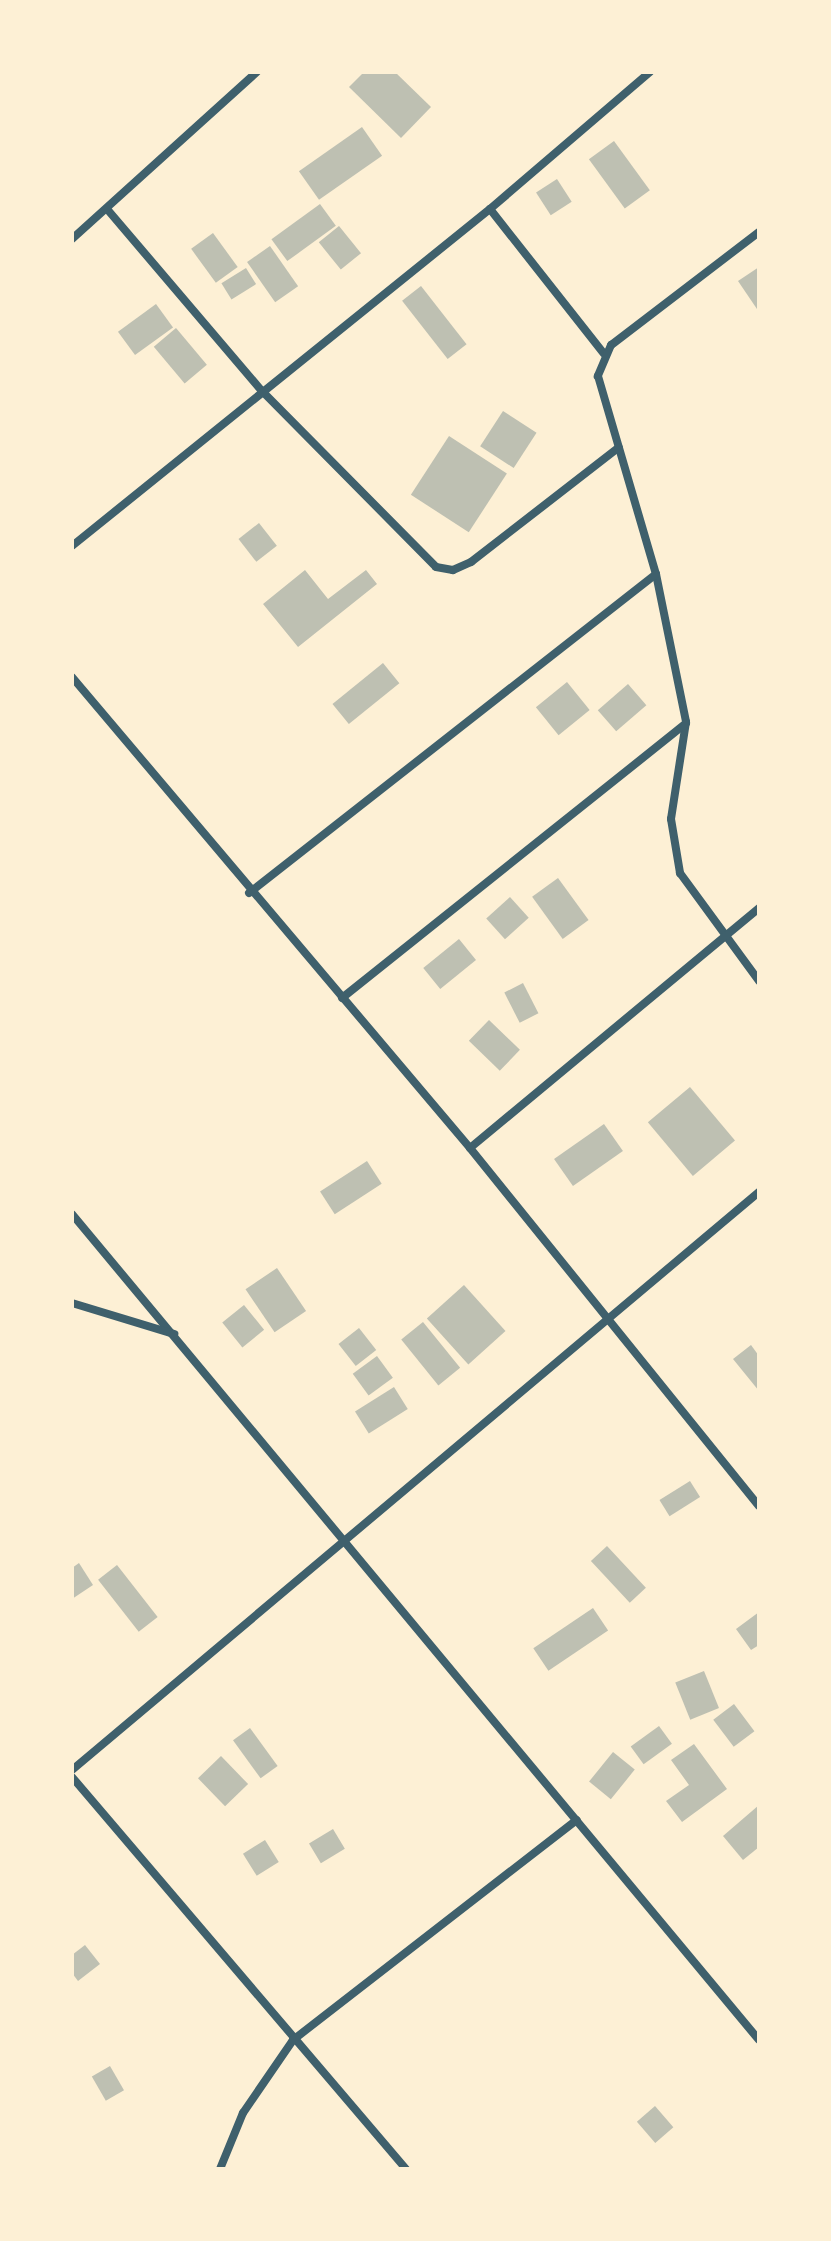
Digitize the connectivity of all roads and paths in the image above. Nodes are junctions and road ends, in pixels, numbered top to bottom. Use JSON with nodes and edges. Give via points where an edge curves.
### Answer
{"nodes":[{"id":1,"x":257,"y":72,"type":"edge"},
{"id":2,"x":650,"y":72,"type":"edge"},
{"id":3,"x":107,"y":209,"type":"junction"},
{"id":4,"x":490,"y":209,"type":"junction"},
{"id":5,"x":759,"y":232,"type":"edge"},
{"id":6,"x":72,"y":239,"type":"edge"},
{"id":7,"x":604,"y":354,"type":"junction"},
{"id":8,"x":262,"y":391,"type":"junction"},
{"id":9,"x":619,"y":447,"type":"junction"},
{"id":10,"x":72,"y":546,"type":"edge"},
{"id":11,"x":656,"y":574,"type":"junction"},
{"id":12,"x":72,"y":677,"type":"edge"},
{"id":13,"x":686,"y":722,"type":"junction"},
{"id":14,"x":249,"y":893,"type":"junction"},
{"id":15,"x":759,"y":908,"type":"edge"},
{"id":16,"x":724,"y":937,"type":"junction"},
{"id":17,"x":759,"y":981,"type":"edge"},
{"id":18,"x":342,"y":998,"type":"junction"},
{"id":19,"x":470,"y":1148,"type":"junction"},
{"id":20,"x":759,"y":1192,"type":"edge"},
{"id":21,"x":72,"y":1214,"type":"edge"},
{"id":22,"x":72,"y":1303,"type":"edge"},
{"id":23,"x":605,"y":1320,"type":"junction"},
{"id":24,"x":175,"y":1334,"type":"junction"},
{"id":25,"x":759,"y":1506,"type":"edge"},
{"id":26,"x":343,"y":1538,"type":"junction"},
{"id":27,"x":72,"y":1770,"type":"edge"},
{"id":28,"x":72,"y":1777,"type":"edge"},
{"id":29,"x":577,"y":1820,"type":"junction"},
{"id":30,"x":293,"y":2040,"type":"junction"},
{"id":31,"x":759,"y":2040,"type":"edge"},
{"id":32,"x":220,"y":2169,"type":"edge"},
{"id":33,"x":406,"y":2169,"type":"edge"}],
"edges":[{"from":1,"to":3,"type":"street"},
{"from":2,"to":4,"type":"street"},
{"from":3,"to":6,"type":"street"},
{"from":3,"to":8,"type":"street"},
{"from":4,"to":7,"type":"street"},
{"from":4,"to":8,"type":"street"},
{"from":5,"to":7,"type":"street"},
{"from":7,"to":9,"type":"street","via":[[598,376]]},
{"from":8,"to":9,"type":"street","via":[[424,556],[436,567],[453,570],[471,562]]},
{"from":8,"to":10,"type":"street"},
{"from":9,"to":11,"type":"street"},
{"from":11,"to":13,"type":"street"},
{"from":11,"to":14,"type":"street"},
{"from":12,"to":14,"type":"street"},
{"from":13,"to":16,"type":"street","via":[[671,819],[680,873]]},
{"from":13,"to":18,"type":"street"},
{"from":14,"to":18,"type":"street"},
{"from":15,"to":16,"type":"street"},
{"from":16,"to":17,"type":"street"},
{"from":16,"to":19,"type":"street"},
{"from":18,"to":19,"type":"street"},
{"from":19,"to":23,"type":"street"},
{"from":20,"to":23,"type":"street"},
{"from":21,"to":24,"type":"street"},
{"from":22,"to":24,"type":"street"},
{"from":23,"to":25,"type":"street"},
{"from":23,"to":26,"type":"street"},
{"from":24,"to":26,"type":"street"},
{"from":26,"to":27,"type":"street"},
{"from":26,"to":29,"type":"street"},
{"from":28,"to":30,"type":"street"},
{"from":29,"to":30,"type":"street"},
{"from":29,"to":31,"type":"street"},
{"from":30,"to":32,"type":"street","via":[[243,2113]]},
{"from":30,"to":33,"type":"street"}]}
